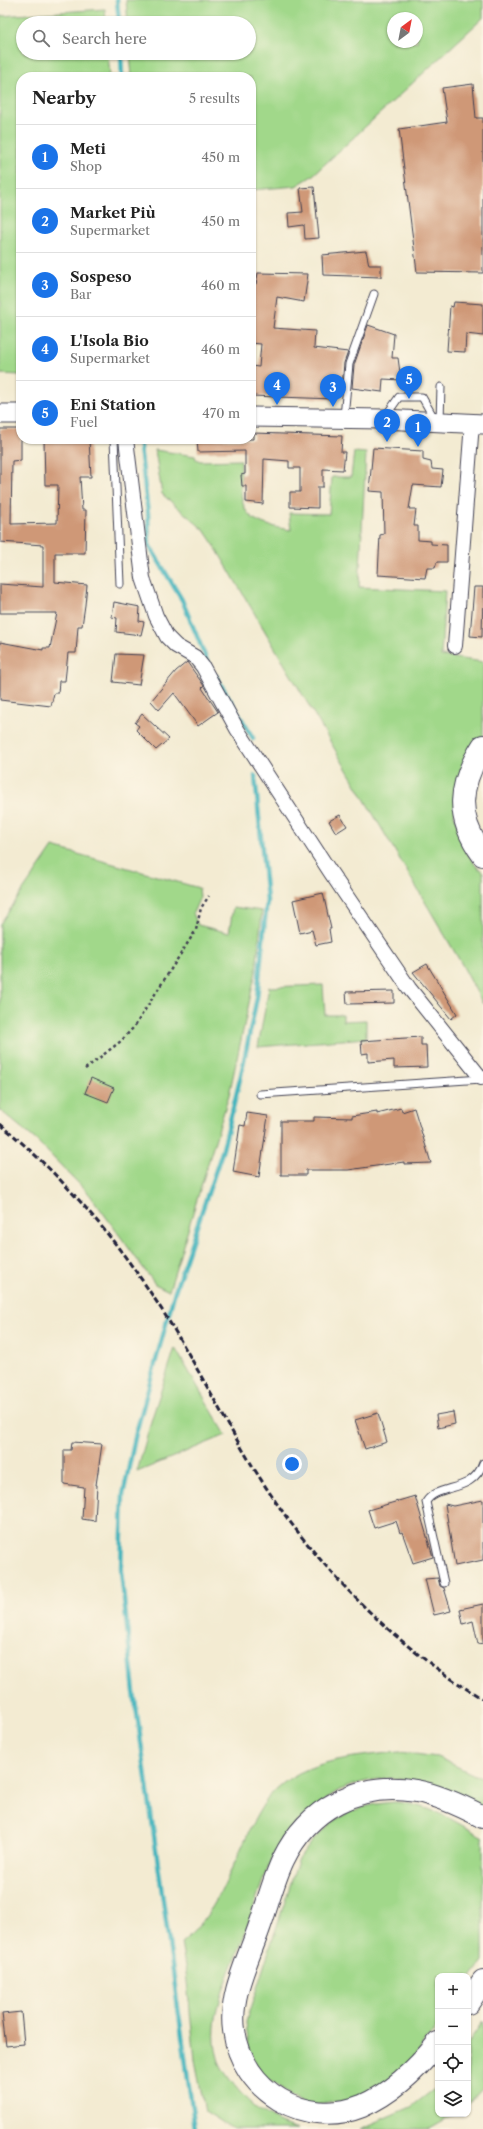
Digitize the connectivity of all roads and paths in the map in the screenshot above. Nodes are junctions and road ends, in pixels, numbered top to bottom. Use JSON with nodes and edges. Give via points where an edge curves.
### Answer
{"nodes":[{"id":1,"x":374,"y":294,"type":"dead end"},
{"id":2,"x":441,"y":387,"type":"dead end"},
{"id":3,"x":0,"y":414,"type":"edge"},
{"id":4,"x":16,"y":414,"type":"edge"},
{"id":5,"x":256,"y":417,"type":"edge"},
{"id":6,"x":344,"y":418,"type":"junction"},
{"id":7,"x":438,"y":422,"type":"junction"},
{"id":8,"x":477,"y":423,"type":"edge"},
{"id":9,"x":114,"y":444,"type":"edge"},
{"id":10,"x":127,"y":444,"type":"edge"},
{"id":11,"x":120,"y":584,"type":"dead end"},
{"id":12,"x":455,"y":646,"type":"dead end"},
{"id":13,"x":483,"y":746,"type":"edge"},
{"id":14,"x":483,"y":855,"type":"edge"},
{"id":15,"x":209,"y":896,"type":"dead end"},
{"id":16,"x":85,"y":1069,"type":"dead end"},
{"id":17,"x":482,"y":1079,"type":"edge"},
{"id":18,"x":260,"y":1094,"type":"dead end"},
{"id":19,"x":483,"y":1463,"type":"edge"},
{"id":20,"x":444,"y":1583,"type":"dead end"},
{"id":21,"x":483,"y":1817,"type":"edge"},
{"id":22,"x":483,"y":1981,"type":"edge"},
{"id":23,"x":471,"y":1999,"type":"edge"},
{"id":24,"x":436,"y":2045,"type":"edge"}],
"edges":[{"from":1,"to":6,"type":"lane","via":[[349,364]]},
{"from":2,"to":7,"type":"lane"},
{"from":3,"to":4,"type":"main road"},
{"from":5,"to":6,"type":"main road"},
{"from":6,"to":7,"type":"main road"},
{"from":7,"to":8,"type":"main road"},
{"from":8,"to":12,"type":"street"},
{"from":9,"to":11,"type":"lane"},
{"from":10,"to":17,"type":"street","via":[[143,578],[156,616],[167,637],[176,646],[195,657],[204,667],[237,730],[331,873],[409,988]]},
{"from":13,"to":14,"type":"highway","via":[[471,764],[463,796],[463,813],[467,828]]},
{"from":15,"to":16,"type":"path","via":[[201,908],[196,930],[134,1028]]},
{"from":17,"to":18,"type":"lane"},
{"from":19,"to":20,"type":"lane","via":[[470,1481],[430,1497],[426,1502]]},
{"from":21,"to":24,"type":"highway","via":[[444,1799],[416,1791],[366,1790],[330,1805],[304,1826],[283,1860],[233,2003],[234,2030],[240,2054],[247,2068],[270,2094],[287,2105],[307,2111],[347,2111],[379,2097],[412,2071]]},
{"from":22,"to":23,"type":"highway"}]}
